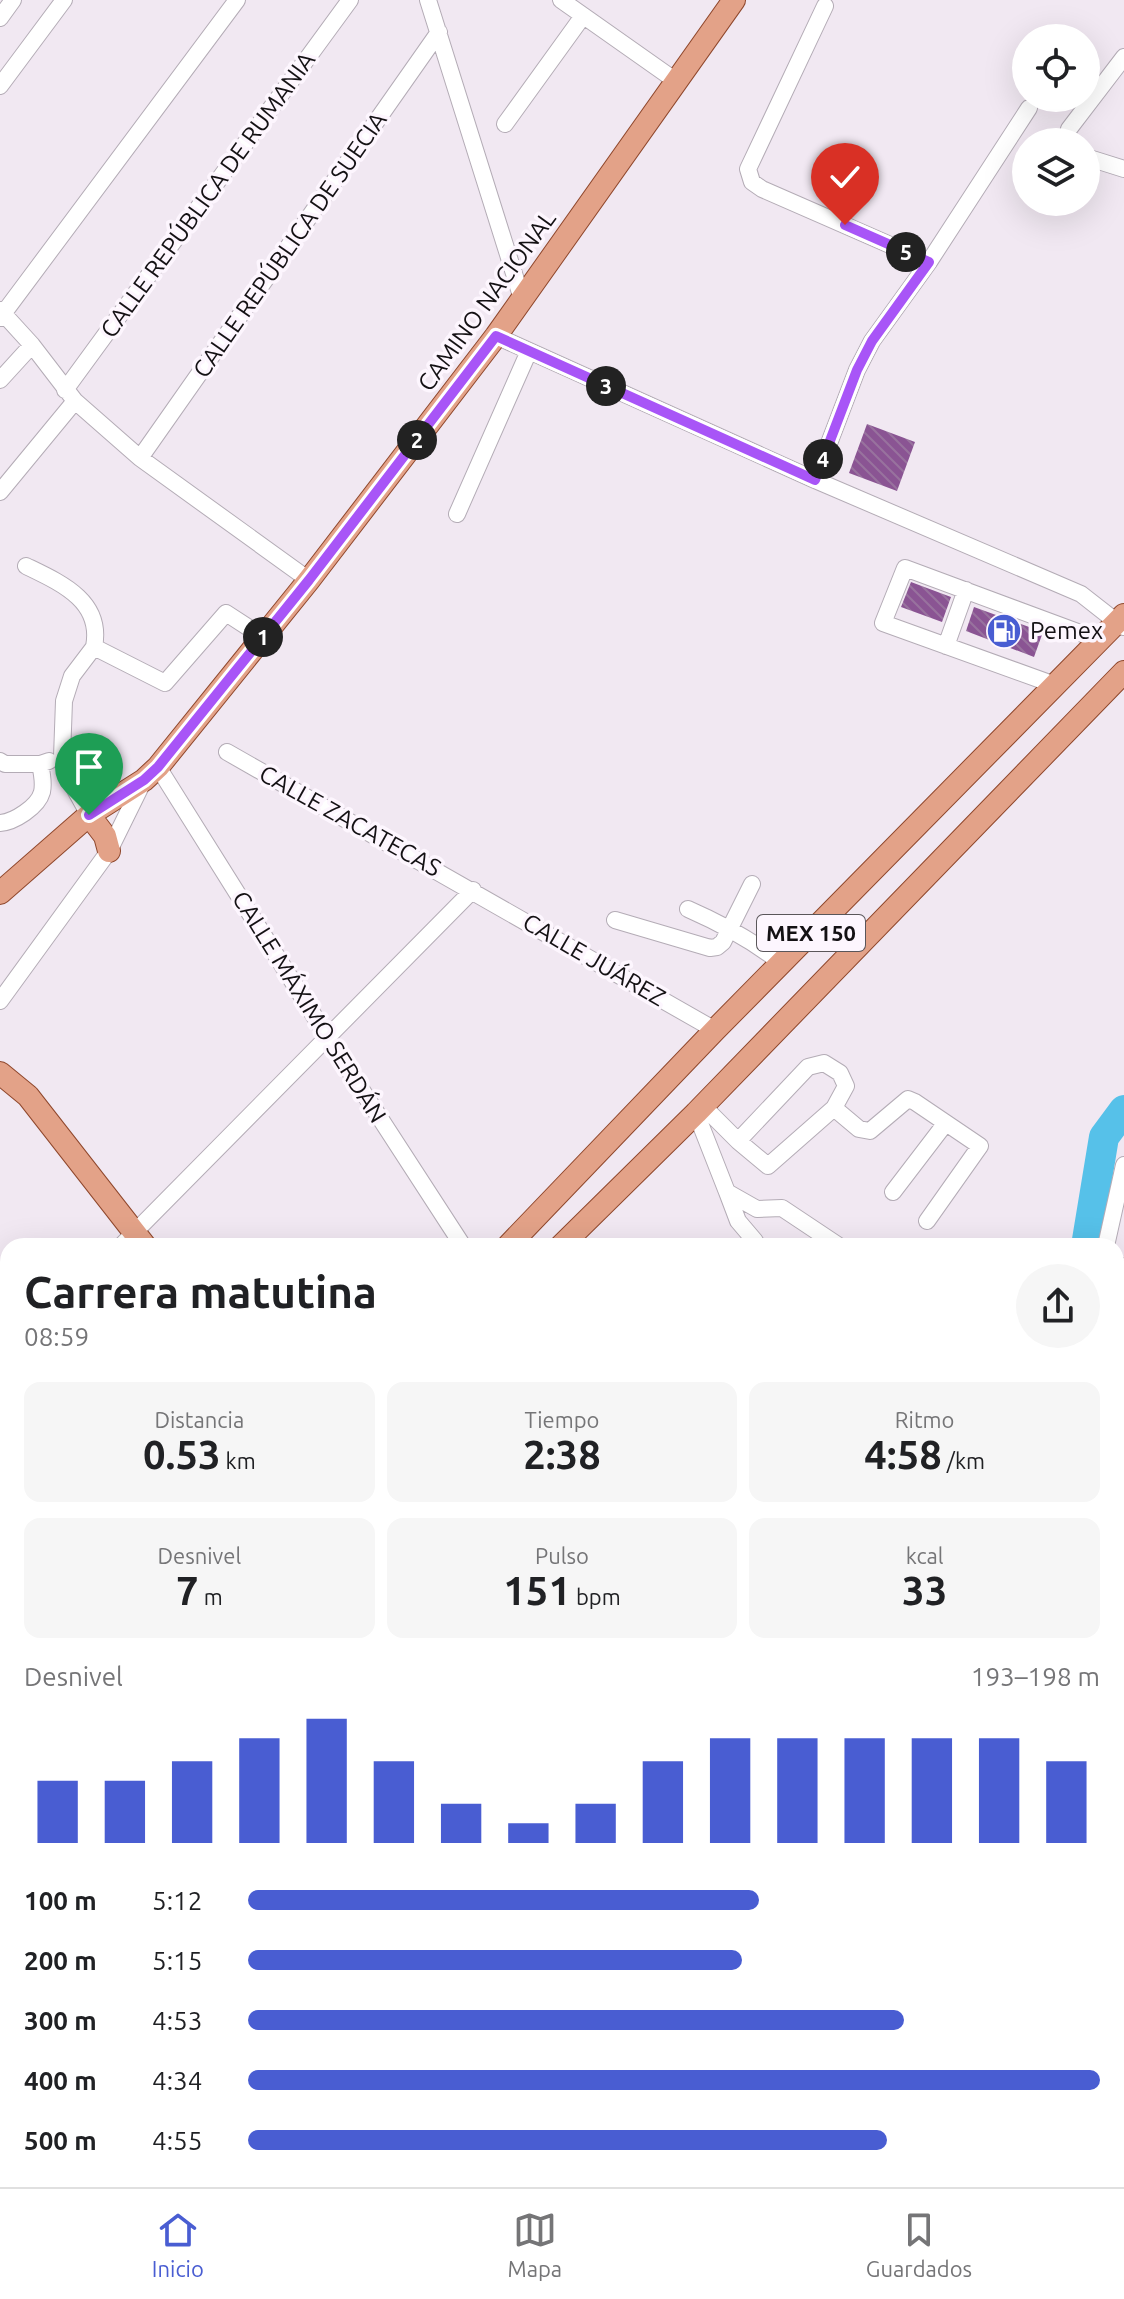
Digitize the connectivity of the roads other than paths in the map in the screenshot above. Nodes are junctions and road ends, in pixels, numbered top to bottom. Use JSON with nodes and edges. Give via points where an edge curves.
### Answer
{"nodes":[{"id":1,"x":13,"y":0,"type":"edge"},
{"id":2,"x":64,"y":0,"type":"edge"},
{"id":3,"x":237,"y":0,"type":"edge"},
{"id":4,"x":350,"y":0,"type":"edge"},
{"id":5,"x":428,"y":0,"type":"edge"},
{"id":6,"x":561,"y":0,"type":"edge"},
{"id":7,"x":734,"y":0,"type":"edge"},
{"id":8,"x":825,"y":6,"type":"dead end"},
{"id":9,"x":583,"y":16,"type":"junction"},
{"id":10,"x":0,"y":18,"type":"edge"},
{"id":11,"x":439,"y":32,"type":"junction"},
{"id":12,"x":1124,"y":57,"type":"edge"},
{"id":13,"x":676,"y":81,"type":"junction"},
{"id":14,"x":0,"y":86,"type":"edge"},
{"id":15,"x":1026,"y":112,"type":"edge"},
{"id":16,"x":505,"y":124,"type":"dead end"},
{"id":17,"x":1070,"y":128,"type":"edge"},
{"id":18,"x":1100,"y":161,"type":"edge"},
{"id":19,"x":1124,"y":169,"type":"edge"},
{"id":20,"x":929,"y":262,"type":"junction"},
{"id":21,"x":522,"y":299,"type":"junction"},
{"id":22,"x":1,"y":314,"type":"edge"},
{"id":23,"x":496,"y":336,"type":"junction"},
{"id":24,"x":32,"y":345,"type":"junction"},
{"id":25,"x":529,"y":351,"type":"junction"},
{"id":26,"x":0,"y":380,"type":"edge"},
{"id":27,"x":70,"y":396,"type":"junction"},
{"id":28,"x":140,"y":458,"type":"junction"},
{"id":29,"x":815,"y":480,"type":"junction"},
{"id":30,"x":0,"y":492,"type":"edge"},
{"id":31,"x":457,"y":514,"type":"dead end"},
{"id":32,"x":26,"y":566,"type":"dead end"},
{"id":33,"x":309,"y":580,"type":"junction"},
{"id":34,"x":966,"y":590,"type":"junction"},
{"id":35,"x":1122,"y":622,"type":"edge"},
{"id":36,"x":263,"y":637,"type":"junction"},
{"id":37,"x":1099,"y":640,"type":"junction"},
{"id":38,"x":946,"y":646,"type":"junction"},
{"id":39,"x":94,"y":647,"type":"junction"},
{"id":40,"x":1124,"y":673,"type":"edge"},
{"id":41,"x":1055,"y":685,"type":"junction"},
{"id":42,"x":227,"y":752,"type":"dead end"},
{"id":43,"x":62,"y":757,"type":"junction"},
{"id":44,"x":0,"y":761,"type":"edge"},
{"id":45,"x":40,"y":764,"type":"junction"},
{"id":46,"x":151,"y":774,"type":"junction"},
{"id":47,"x":89,"y":815,"type":"junction"},
{"id":48,"x":0,"y":823,"type":"edge"},
{"id":49,"x":109,"y":851,"type":"junction"},
{"id":50,"x":752,"y":884,"type":"dead end"},
{"id":51,"x":473,"y":890,"type":"junction"},
{"id":52,"x":0,"y":893,"type":"edge"},
{"id":53,"x":688,"y":909,"type":"dead end"},
{"id":54,"x":615,"y":920,"type":"dead end"},
{"id":55,"x":728,"y":927,"type":"junction"},
{"id":56,"x":781,"y":963,"type":"junction"},
{"id":57,"x":0,"y":1001,"type":"edge"},
{"id":58,"x":715,"y":1030,"type":"junction"},
{"id":59,"x":328,"y":1038,"type":"junction"},
{"id":60,"x":0,"y":1073,"type":"edge"},
{"id":61,"x":834,"y":1108,"type":"junction"},
{"id":62,"x":700,"y":1109,"type":"junction"},
{"id":63,"x":945,"y":1124,"type":"junction"},
{"id":64,"x":738,"y":1141,"type":"junction"},
{"id":65,"x":1124,"y":1165,"type":"edge"},
{"id":66,"x":727,"y":1192,"type":"junction"},
{"id":67,"x":893,"y":1192,"type":"dead end"},
{"id":68,"x":927,"y":1221,"type":"dead end"},
{"id":69,"x":132,"y":1238,"type":"edge"},
{"id":70,"x":137,"y":1238,"type":"edge"},
{"id":71,"x":458,"y":1238,"type":"edge"},
{"id":72,"x":516,"y":1238,"type":"edge"},
{"id":73,"x":569,"y":1238,"type":"edge"},
{"id":74,"x":752,"y":1238,"type":"edge"},
{"id":75,"x":827,"y":1238,"type":"edge"},
{"id":76,"x":1108,"y":1238,"type":"edge"}],
"edges":[{"from":1,"to":10,"type":"street"},
{"from":2,"to":14,"type":"street"},
{"from":3,"to":22,"type":"street"},
{"from":4,"to":27,"type":"street","name":"CALLE REPÚBLICA DE RUMANIA"},
{"from":5,"to":11,"type":"street"},
{"from":6,"to":9,"type":"street"},
{"from":7,"to":13,"type":"main road","name":"CAMINO NACIONAL"},
{"from":8,"to":20,"type":"street","via":[[748,169],[752,182]]},
{"from":9,"to":13,"type":"street"},
{"from":9,"to":16,"type":"street"},
{"from":11,"to":21,"type":"street"},
{"from":11,"to":28,"type":"street","name":"CALLE REPÚBLICA DE SUECIA"},
{"from":12,"to":17,"type":"street"},
{"from":13,"to":21,"type":"main road","name":"CAMINO NACIONAL"},
{"from":15,"to":20,"type":"street"},
{"from":18,"to":19,"type":"street"},
{"from":20,"to":29,"type":"street","via":[[872,341]]},
{"from":21,"to":23,"type":"main road","name":"CAMINO NACIONAL"},
{"from":22,"to":24,"type":"street"},
{"from":23,"to":25,"type":"street"},
{"from":23,"to":33,"type":"main road","name":"CAMINO NACIONAL"},
{"from":24,"to":26,"type":"street"},
{"from":24,"to":27,"type":"street"},
{"from":25,"to":29,"type":"street"},
{"from":25,"to":31,"type":"street"},
{"from":27,"to":28,"type":"street"},
{"from":27,"to":30,"type":"street","name":"CALLE REPÚBLICA DE RUMANIA"},
{"from":28,"to":33,"type":"street"},
{"from":29,"to":35,"type":"street","via":[[1081,594]]},
{"from":32,"to":39,"type":"street","via":[[68,587],[92,615],[97,630]]},
{"from":33,"to":36,"type":"main road","name":"CAMINO NACIONAL"},
{"from":34,"to":37,"type":"street"},
{"from":34,"to":38,"type":"street"},
{"from":34,"to":38,"type":"street","via":[[905,568],[883,623]]},
{"from":35,"to":37,"type":"main road","number":"MEX 150"},
{"from":36,"to":39,"type":"street","via":[[226,613],[165,683]]},
{"from":36,"to":46,"type":"main road","name":"CAMINO NACIONAL"},
{"from":37,"to":41,"type":"main road","number":"MEX 150"},
{"from":38,"to":41,"type":"street"},
{"from":39,"to":43,"type":"street","via":[[72,676],[64,701]]},
{"from":40,"to":62,"type":"main road","number":"MEX 150"},
{"from":41,"to":56,"type":"main road","number":"MEX 150"},
{"from":42,"to":51,"type":"street","name":"CALLE ZACATECAS"},
{"from":43,"to":45,"type":"street"},
{"from":43,"to":47,"type":"street"},
{"from":44,"to":45,"type":"street"},
{"from":45,"to":48,"type":"street","via":[[41,797],[13,822]]},
{"from":46,"to":47,"type":"main road","name":"CAMINO NACIONAL"},
{"from":46,"to":49,"type":"street"},
{"from":46,"to":59,"type":"street","name":"CALLE MÁXIMO SERDÁN"},
{"from":47,"to":49,"type":"main road"},
{"from":47,"to":52,"type":"main road","name":"CAMINO NACIONAL"},
{"from":49,"to":57,"type":"street"},
{"from":50,"to":55,"type":"street"},
{"from":51,"to":58,"type":"street","name":"CALLE JUÁREZ"},
{"from":51,"to":59,"type":"street"},
{"from":53,"to":55,"type":"street"},
{"from":54,"to":55,"type":"street","via":[[710,948],[723,942]]},
{"from":55,"to":56,"type":"street"},
{"from":56,"to":58,"type":"main road","number":"MEX 150"},
{"from":58,"to":72,"type":"main road","number":"MEX 150"},
{"from":59,"to":70,"type":"street"},
{"from":59,"to":71,"type":"street","name":"CALLE MÁXIMO SERDÁN"},
{"from":60,"to":69,"type":"main road","via":[[28,1096]]},
{"from":61,"to":63,"type":"street","via":[[859,1129],[870,1131],[908,1099]]},
{"from":61,"to":64,"type":"street","via":[[768,1166]]},
{"from":61,"to":64,"type":"street","via":[[846,1086],[840,1073],[824,1063],[808,1067]]},
{"from":62,"to":64,"type":"street"},
{"from":62,"to":66,"type":"street"},
{"from":62,"to":73,"type":"main road","number":"MEX 150"},
{"from":63,"to":67,"type":"street"},
{"from":63,"to":68,"type":"street","via":[[980,1146]]},
{"from":65,"to":76,"type":"street"},
{"from":66,"to":74,"type":"street","via":[[738,1221]]},
{"from":66,"to":75,"type":"street","via":[[763,1211],[782,1208]]}]}
